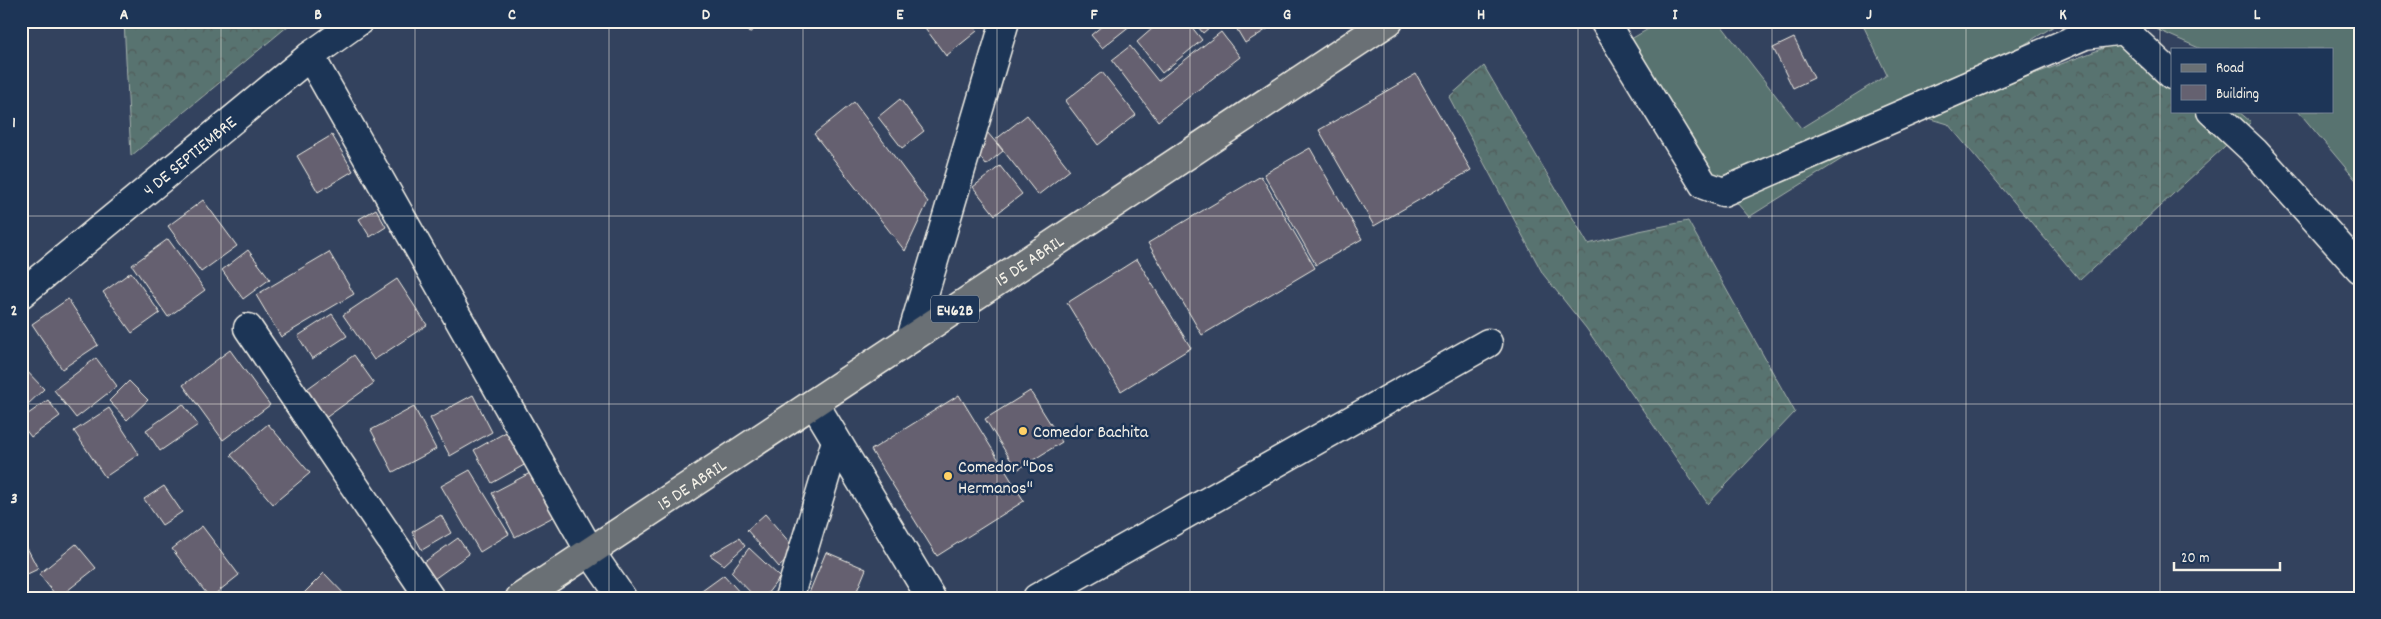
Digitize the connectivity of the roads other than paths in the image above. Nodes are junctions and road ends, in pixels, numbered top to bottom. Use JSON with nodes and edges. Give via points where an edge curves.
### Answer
{"nodes":[{"id":1,"x":359,"y":21,"type":"edge"},
{"id":2,"x":1005,"y":21,"type":"edge"},
{"id":3,"x":1389,"y":21,"type":"edge"},
{"id":4,"x":1604,"y":21,"type":"edge"},
{"id":5,"x":310,"y":56,"type":"junction"},
{"id":6,"x":2171,"y":74,"type":"edge"},
{"id":7,"x":2212,"y":112,"type":"edge"},
{"id":8,"x":2360,"y":269,"type":"edge"},
{"id":9,"x":21,"y":294,"type":"edge"},
{"id":10,"x":248,"y":328,"type":"dead end"},
{"id":11,"x":911,"y":338,"type":"junction"},
{"id":12,"x":1488,"y":343,"type":"dead end"},
{"id":13,"x":814,"y":403,"type":"junction"},
{"id":14,"x":836,"y":441,"type":"junction"},
{"id":15,"x":591,"y":553,"type":"junction"},
{"id":16,"x":430,"y":598,"type":"edge"},
{"id":17,"x":520,"y":598,"type":"edge"},
{"id":18,"x":622,"y":598,"type":"edge"},
{"id":19,"x":789,"y":598,"type":"edge"},
{"id":20,"x":931,"y":598,"type":"edge"},
{"id":21,"x":1037,"y":598,"type":"edge"}],
"edges":[{"from":1,"to":5,"type":"street","name":"4 DE SEPTIEMBRE"},
{"from":2,"to":11,"type":"street"},
{"from":3,"to":11,"type":"main road","name":"15 DE ABRIL","number":"E462B"},
{"from":4,"to":6,"type":"street","via":[[1704,185],[1723,192],[2085,36],[2124,30]]},
{"from":5,"to":9,"type":"street","name":"4 DE SEPTIEMBRE"},
{"from":5,"to":15,"type":"street"},
{"from":7,"to":8,"type":"street","via":[[2255,152]]},
{"from":10,"to":16,"type":"street"},
{"from":11,"to":13,"type":"main road","name":"15 DE ABRIL","number":"E462B"},
{"from":12,"to":21,"type":"street"},
{"from":13,"to":14,"type":"street"},
{"from":13,"to":15,"type":"main road","name":"15 DE ABRIL","number":"E462B"},
{"from":14,"to":19,"type":"street"},
{"from":14,"to":20,"type":"street"},
{"from":15,"to":17,"type":"main road","name":"15 DE ABRIL","number":"E462B"},
{"from":15,"to":18,"type":"street"}]}
